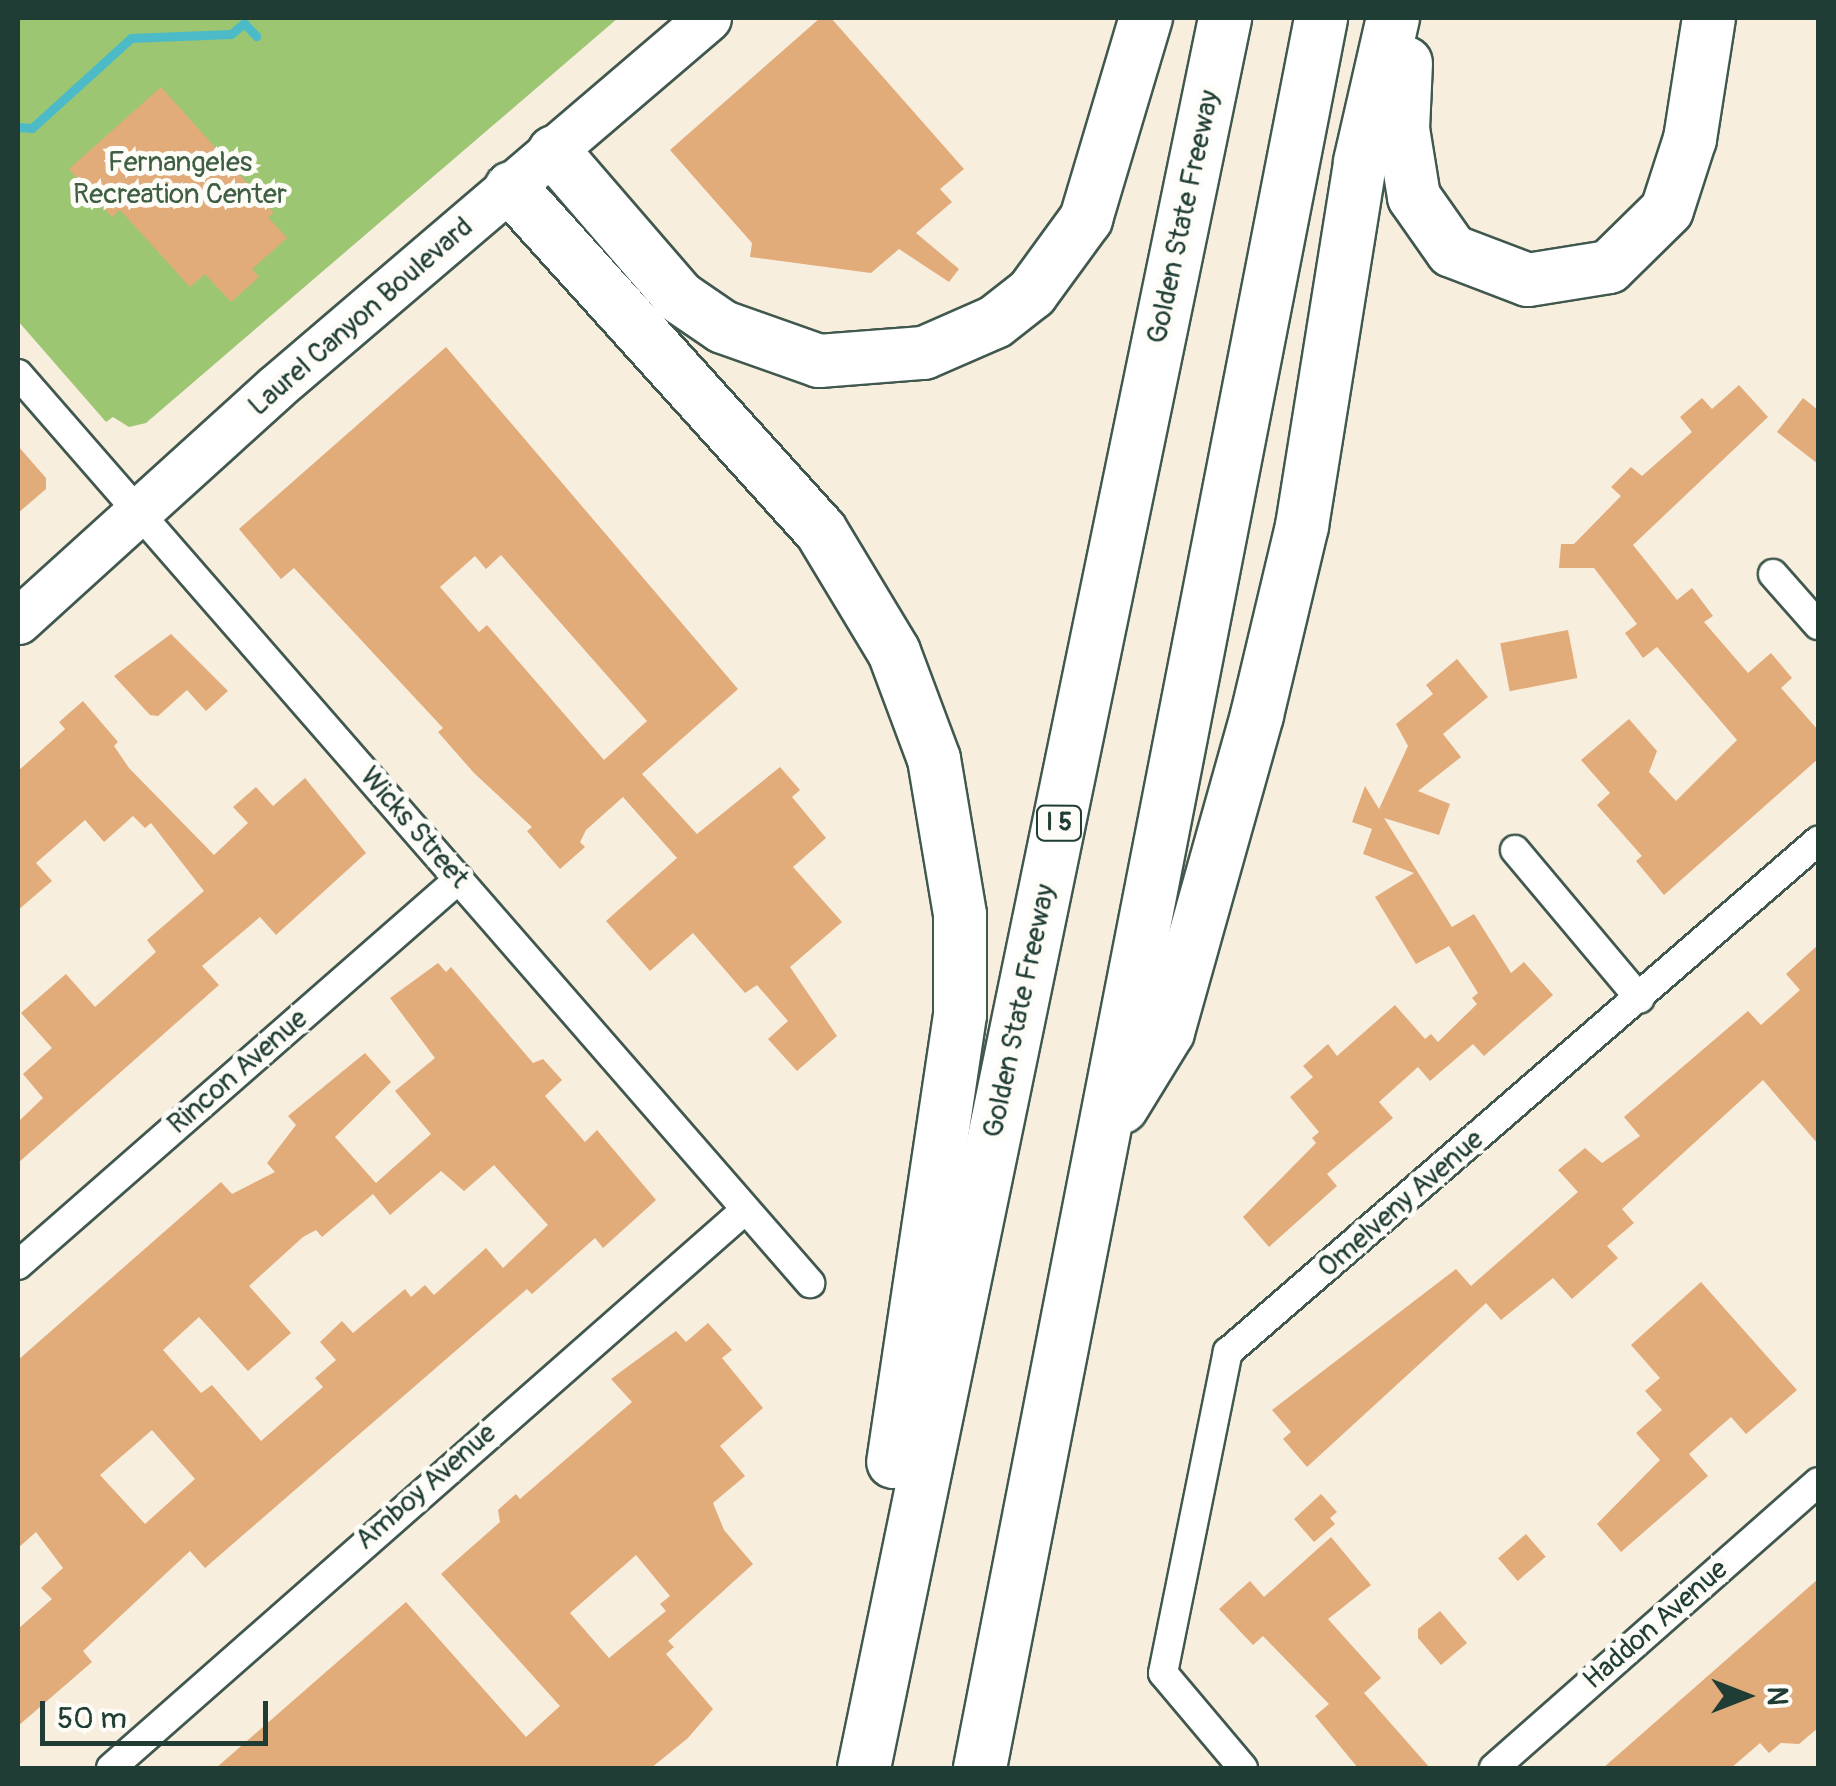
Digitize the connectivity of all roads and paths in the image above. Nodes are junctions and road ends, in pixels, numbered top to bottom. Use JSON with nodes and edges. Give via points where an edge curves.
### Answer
{"nodes":[{"id":1,"x":708,"y":18,"type":"edge"},
{"id":2,"x":1146,"y":18,"type":"edge"},
{"id":3,"x":1225,"y":18,"type":"edge"},
{"id":4,"x":1321,"y":18,"type":"edge"},
{"id":5,"x":1393,"y":18,"type":"edge"},
{"id":6,"x":1409,"y":18,"type":"edge"},
{"id":7,"x":1709,"y":18,"type":"edge"},
{"id":8,"x":554,"y":152,"type":"junction"},
{"id":9,"x":511,"y":188,"type":"junction"},
{"id":10,"x":18,"y":374,"type":"edge"},
{"id":11,"x":142,"y":514,"type":"junction"},
{"id":12,"x":1773,"y":574,"type":"dead end"},
{"id":13,"x":18,"y":621,"type":"edge"},
{"id":14,"x":1818,"y":624,"type":"edge"},
{"id":15,"x":1818,"y":840,"type":"edge"},
{"id":16,"x":1515,"y":850,"type":"dead end"},
{"id":17,"x":459,"y":879,"type":"junction"},
{"id":18,"x":1640,"y":999,"type":"junction"},
{"id":19,"x":1106,"y":1134,"type":"junction"},
{"id":20,"x":745,"y":1210,"type":"junction"},
{"id":21,"x":18,"y":1265,"type":"edge"},
{"id":22,"x":810,"y":1282,"type":"dead end"},
{"id":23,"x":1818,"y":1482,"type":"edge"},
{"id":24,"x":894,"y":1628,"type":"junction"},
{"id":25,"x":1000,"y":1681,"type":"junction"},
{"id":26,"x":867,"y":1765,"type":"edge"},
{"id":27,"x":111,"y":1768,"type":"edge"},
{"id":28,"x":944,"y":1768,"type":"edge"},
{"id":29,"x":980,"y":1768,"type":"edge"},
{"id":30,"x":1243,"y":1768,"type":"edge"},
{"id":31,"x":1494,"y":1768,"type":"edge"}],
"edges":[{"from":1,"to":8,"type":"main road","name":"Laurel Canyon Boulevard"},
{"from":2,"to":8,"type":"highway","via":[[1086,219],[1032,293],[995,322],[924,353],[819,361],[722,327],[679,298]]},
{"from":3,"to":24,"type":"highway","name":"Golden State Freeway","number":"I 5"},
{"from":4,"to":19,"type":"highway"},
{"from":5,"to":19,"type":"highway","via":[[1360,162],[1302,526],[1257,715],[1168,1032]]},
{"from":6,"to":7,"type":"highway","via":[[1403,129],[1414,197],[1452,251],[1528,280],[1609,267],[1667,210],[1690,139]]},
{"from":8,"to":9,"type":"main road","name":"Laurel Canyon Boulevard"},
{"from":9,"to":11,"type":"main road","name":"Laurel Canyon Boulevard","via":[[276,387]]},
{"from":9,"to":24,"type":"highway","via":[[821,531],[894,652],[934,759],[960,915],[960,1015],[880,1538]]},
{"from":10,"to":11,"type":"street","name":"Wicks Street"},
{"from":11,"to":13,"type":"main road","name":"Laurel Canyon Boulevard"},
{"from":11,"to":17,"type":"street","name":"Wicks Street"},
{"from":12,"to":14,"type":"street"},
{"from":15,"to":18,"type":"street","name":"Omelveny Avenue"},
{"from":16,"to":18,"type":"street"},
{"from":17,"to":20,"type":"street","name":"Wicks Street"},
{"from":17,"to":21,"type":"street","name":"Rincon Avenue"},
{"from":18,"to":30,"type":"street","name":"Omelveny Avenue","via":[[1228,1352],[1163,1673]]},
{"from":19,"to":25,"type":"highway"},
{"from":20,"to":22,"type":"street","name":"Wicks Street"},
{"from":20,"to":27,"type":"street","name":"Amboy Avenue"},
{"from":23,"to":31,"type":"street","name":"Haddon Avenue"},
{"from":24,"to":26,"type":"highway","name":"Golden State Freeway","number":"I 5"},
{"from":25,"to":28,"type":"highway"},
{"from":25,"to":29,"type":"highway"}]}
